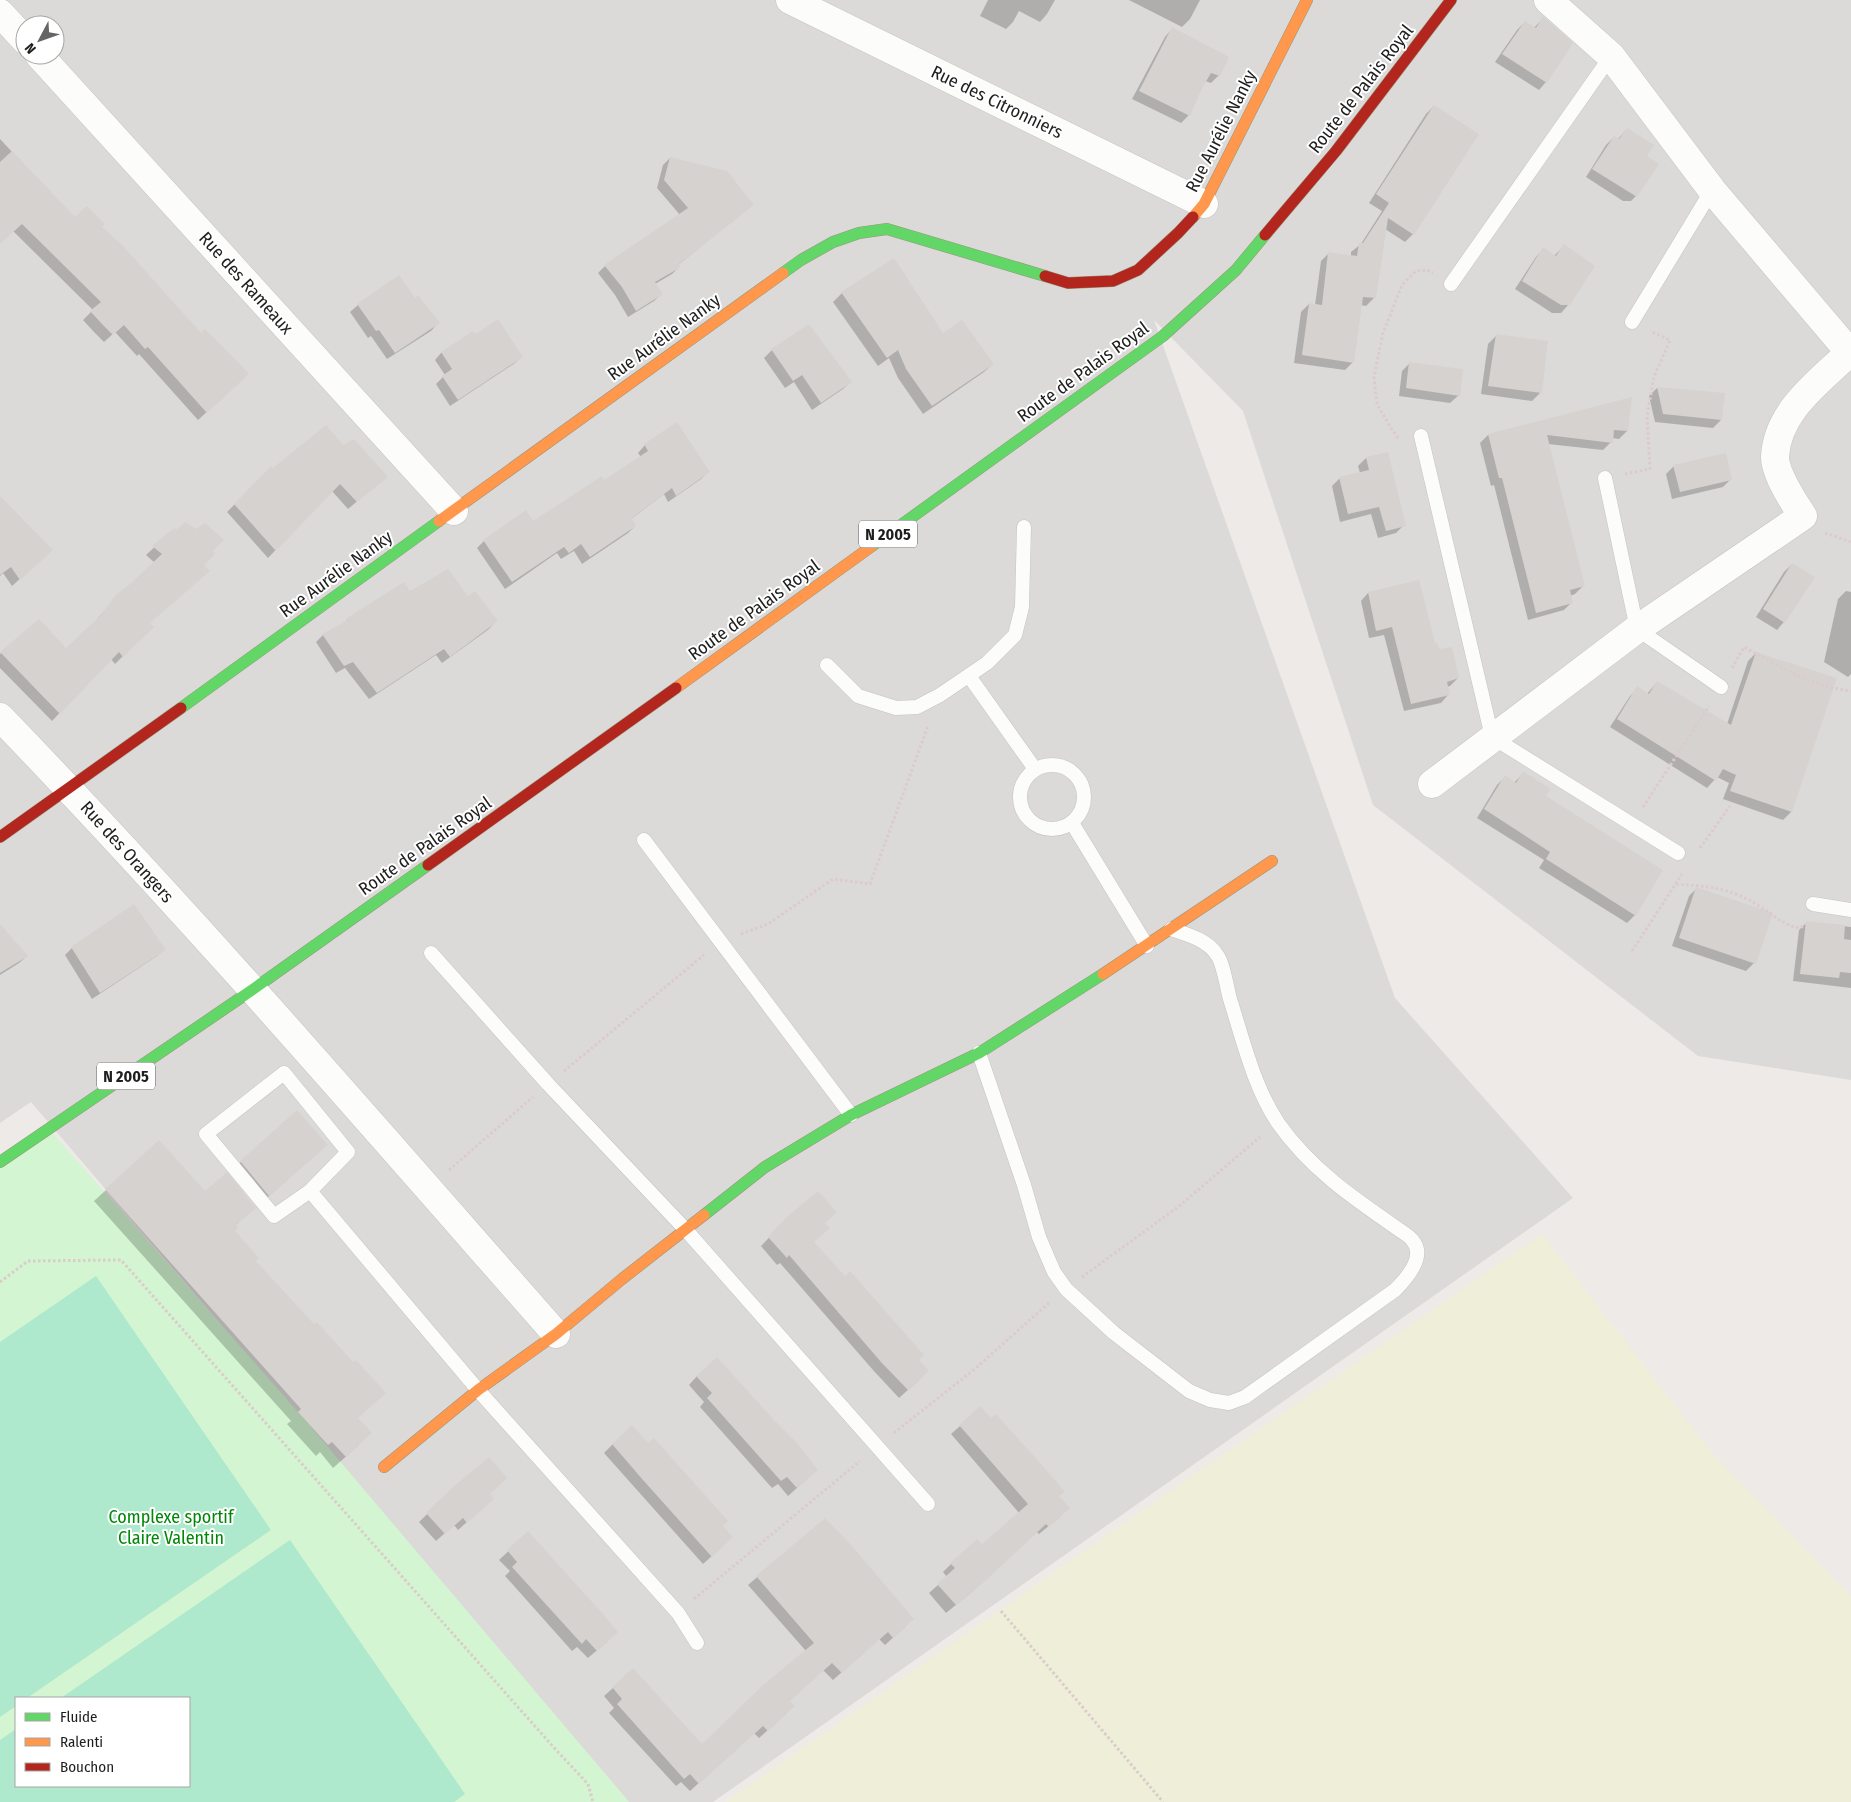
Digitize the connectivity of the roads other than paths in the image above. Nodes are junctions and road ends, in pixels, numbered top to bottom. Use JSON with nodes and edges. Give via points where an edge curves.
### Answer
{"nodes":[{"id":1,"x":790,"y":0,"type":"edge"},
{"id":2,"x":1307,"y":0,"type":"edge"},
{"id":3,"x":1451,"y":0,"type":"edge"},
{"id":4,"x":1548,"y":0,"type":"edge"},
{"id":5,"x":0,"y":13,"type":"edge"},
{"id":6,"x":15,"y":29,"type":"edge"},
{"id":7,"x":1611,"y":56,"type":"junction"},
{"id":8,"x":48,"y":65,"type":"edge"},
{"id":9,"x":1712,"y":190,"type":"junction"},
{"id":10,"x":1204,"y":204,"type":"junction"},
{"id":11,"x":1450,"y":284,"type":"road end"},
{"id":12,"x":1632,"y":322,"type":"road end"},
{"id":13,"x":1850,"y":353,"type":"edge"},
{"id":14,"x":1421,"y":436,"type":"road end"},
{"id":15,"x":1605,"y":478,"type":"road end"},
{"id":16,"x":454,"y":511,"type":"junction"},
{"id":17,"x":1024,"y":527,"type":"dead end"},
{"id":18,"x":1637,"y":630,"type":"junction"},
{"id":19,"x":827,"y":665,"type":"dead end"},
{"id":20,"x":969,"y":676,"type":"junction"},
{"id":21,"x":1721,"y":687,"type":"road end"},
{"id":22,"x":0,"y":717,"type":"edge"},
{"id":23,"x":1492,"y":737,"type":"junction"},
{"id":24,"x":1035,"y":769,"type":"junction"},
{"id":25,"x":1432,"y":784,"type":"dead end"},
{"id":26,"x":69,"y":789,"type":"junction"},
{"id":27,"x":1072,"y":823,"type":"junction"},
{"id":28,"x":0,"y":837,"type":"edge"},
{"id":29,"x":644,"y":840,"type":"dead end"},
{"id":30,"x":1678,"y":854,"type":"dead end"},
{"id":31,"x":1272,"y":860,"type":"dead end"},
{"id":32,"x":1813,"y":904,"type":"road end"},
{"id":33,"x":1851,"y":910,"type":"edge"},
{"id":34,"x":1171,"y":929,"type":"junction"},
{"id":35,"x":1146,"y":946,"type":"junction"},
{"id":36,"x":431,"y":953,"type":"dead end"},
{"id":37,"x":252,"y":990,"type":"junction"},
{"id":38,"x":979,"y":1053,"type":"junction"},
{"id":39,"x":851,"y":1115,"type":"junction"},
{"id":40,"x":0,"y":1162,"type":"edge"},
{"id":41,"x":310,"y":1191,"type":"junction"},
{"id":42,"x":685,"y":1229,"type":"junction"},
{"id":43,"x":556,"y":1334,"type":"junction"},
{"id":44,"x":478,"y":1390,"type":"junction"},
{"id":45,"x":384,"y":1467,"type":"dead end"},
{"id":46,"x":928,"y":1504,"type":"dead end"},
{"id":47,"x":697,"y":1644,"type":"dead end"}],
"edges":[{"from":1,"to":10,"type":"street","name":"Rue des Citronniers"},
{"from":2,"to":10,"type":"street","name":"Rue Aurélie Nanky"},
{"from":3,"to":37,"type":"street","name":"Route de Palais Royal","number":"N 2005","via":[[1336,151],[1236,270],[1163,336],[636,718]]},
{"from":4,"to":7,"type":"street"},
{"from":5,"to":6,"type":"street"},
{"from":7,"to":9,"type":"street"},
{"from":7,"to":11,"type":"lane"},
{"from":8,"to":16,"type":"street","name":"Rue des Rameaux"},
{"from":9,"to":12,"type":"lane"},
{"from":9,"to":13,"type":"street"},
{"from":10,"to":16,"type":"street","name":"Rue Aurélie Nanky","via":[[1138,270],[1113,281],[1068,283],[887,229],[833,242],[801,260]]},
{"from":13,"to":18,"type":"street","via":[[1792,408],[1781,432],[1775,458],[1782,480],[1803,516]]},
{"from":14,"to":23,"type":"lane"},
{"from":15,"to":18,"type":"lane"},
{"from":16,"to":26,"type":"street","name":"Rue Aurélie Nanky"},
{"from":17,"to":20,"type":"lane","via":[[1022,607],[1015,635],[1001,652]]},
{"from":18,"to":21,"type":"lane"},
{"from":18,"to":23,"type":"street"},
{"from":19,"to":20,"type":"lane","via":[[858,696],[896,708],[917,707]]},
{"from":20,"to":24,"type":"lane"},
{"from":22,"to":26,"type":"street","name":"Rue des Orangers"},
{"from":23,"to":25,"type":"street"},
{"from":23,"to":30,"type":"lane"},
{"from":24,"to":27,"type":"lane","via":[[1050,764],[1067,768],[1079,779],[1084,794],[1082,811]]},
{"from":24,"to":27,"type":"lane","via":[[1022,782],[1019,799],[1025,816],[1038,827],[1056,830]]},
{"from":26,"to":28,"type":"street","name":"Rue Aurélie Nanky"},
{"from":26,"to":37,"type":"street","name":"Rue des Orangers"},
{"from":27,"to":35,"type":"lane"},
{"from":29,"to":39,"type":"lane"},
{"from":31,"to":34,"type":"street"},
{"from":32,"to":33,"type":"lane"},
{"from":34,"to":35,"type":"street"},
{"from":34,"to":38,"type":"lane","via":[[1204,943],[1218,955],[1261,1091],[1278,1122],[1325,1176],[1413,1241],[1417,1249],[1417,1259],[1406,1280],[1395,1290],[1245,1397],[1229,1403],[1210,1400],[1189,1391],[1114,1333],[1066,1289],[1054,1272],[1039,1237]]},
{"from":35,"to":38,"type":"street"},
{"from":36,"to":42,"type":"lane","via":[[548,1084]]},
{"from":37,"to":40,"type":"street","name":"Route de Palais Royal","number":"N 2005"},
{"from":37,"to":43,"type":"street","name":"Rue des Orangers"},
{"from":38,"to":39,"type":"street"},
{"from":39,"to":42,"type":"street","via":[[765,1167]]},
{"from":41,"to":41,"type":"lane","via":[[274,1216],[206,1134],[284,1073],[348,1152]]},
{"from":41,"to":44,"type":"lane"},
{"from":42,"to":43,"type":"street"},
{"from":42,"to":46,"type":"lane"},
{"from":43,"to":44,"type":"street"},
{"from":44,"to":45,"type":"street"},
{"from":44,"to":47,"type":"lane","via":[[678,1613]]}]}
